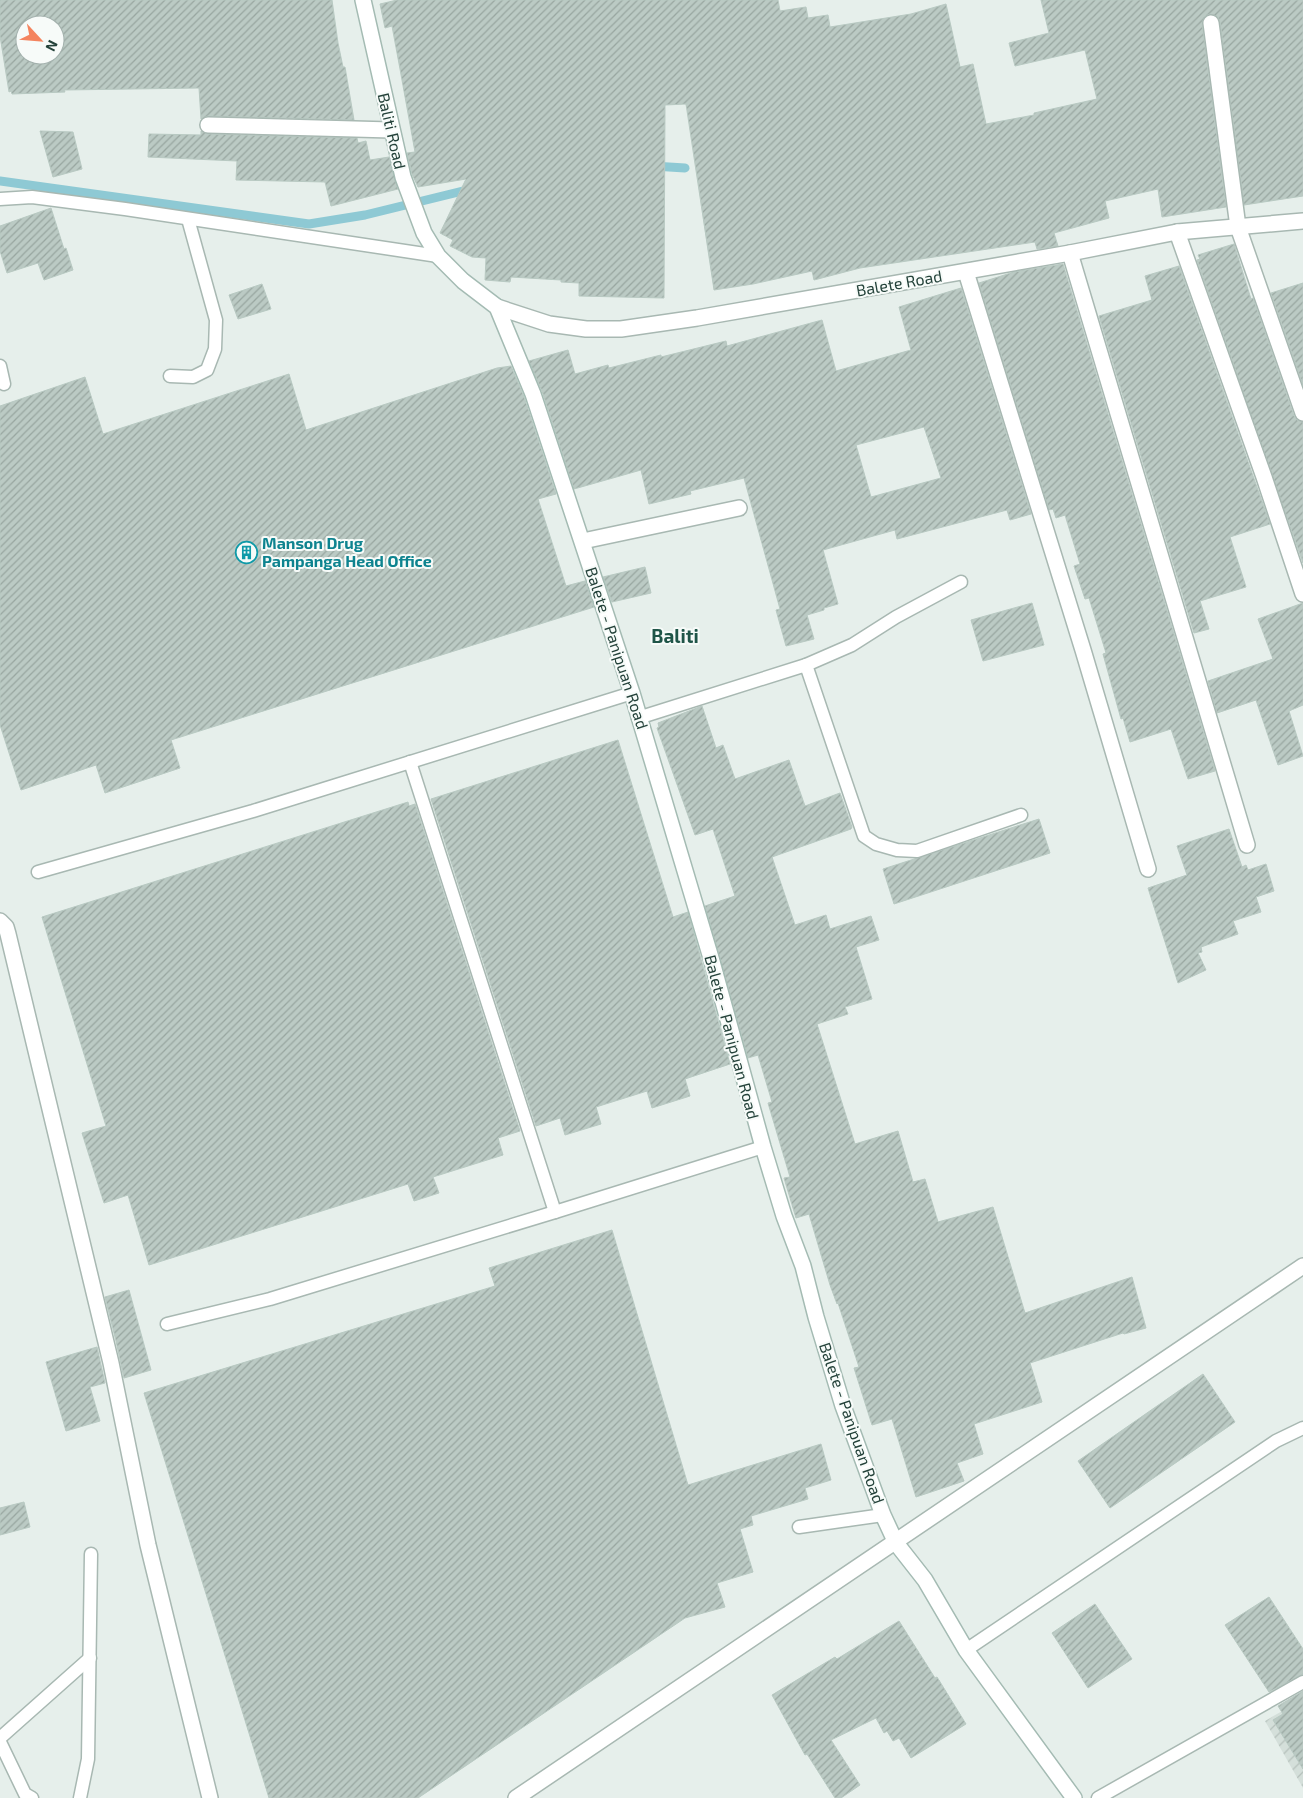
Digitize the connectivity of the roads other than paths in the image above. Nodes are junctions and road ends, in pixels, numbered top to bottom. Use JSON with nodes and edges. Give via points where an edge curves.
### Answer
{"nodes":[{"id":1,"x":363,"y":0,"type":"edge"},
{"id":2,"x":1211,"y":22,"type":"dead end"},
{"id":3,"x":208,"y":125,"type":"dead end"},
{"id":4,"x":391,"y":130,"type":"junction"},
{"id":5,"x":0,"y":199,"type":"edge"},
{"id":6,"x":188,"y":219,"type":"junction"},
{"id":7,"x":1303,"y":221,"type":"edge"},
{"id":8,"x":1238,"y":227,"type":"junction"},
{"id":9,"x":1177,"y":232,"type":"junction"},
{"id":10,"x":1070,"y":253,"type":"junction"},
{"id":11,"x":438,"y":256,"type":"junction"},
{"id":12,"x":966,"y":272,"type":"junction"},
{"id":13,"x":497,"y":307,"type":"junction"},
{"id":14,"x":0,"y":366,"type":"edge"},
{"id":15,"x":170,"y":376,"type":"dead end"},
{"id":16,"x":4,"y":384,"type":"dead end"},
{"id":17,"x":1303,"y":413,"type":"edge"},
{"id":18,"x":738,"y":508,"type":"dead end"},
{"id":19,"x":583,"y":541,"type":"junction"},
{"id":20,"x":962,"y":582,"type":"dead end"},
{"id":21,"x":1303,"y":594,"type":"edge"},
{"id":22,"x":806,"y":665,"type":"junction"},
{"id":23,"x":632,"y":693,"type":"junction"},
{"id":24,"x":638,"y":718,"type":"junction"},
{"id":25,"x":410,"y":762,"type":"junction"},
{"id":26,"x":1021,"y":815,"type":"dead end"},
{"id":27,"x":1247,"y":845,"type":"dead end"},
{"id":28,"x":1148,"y":869,"type":"dead end"},
{"id":29,"x":38,"y":872,"type":"dead end"},
{"id":30,"x":0,"y":922,"type":"edge"},
{"id":31,"x":763,"y":1147,"type":"junction"},
{"id":32,"x":555,"y":1212,"type":"junction"},
{"id":33,"x":1303,"y":1266,"type":"edge"},
{"id":34,"x":167,"y":1324,"type":"dead end"},
{"id":35,"x":1303,"y":1428,"type":"edge"},
{"id":36,"x":883,"y":1514,"type":"junction"},
{"id":37,"x":799,"y":1526,"type":"dead end"},
{"id":38,"x":896,"y":1543,"type":"junction"},
{"id":39,"x":91,"y":1554,"type":"dead end"},
{"id":40,"x":966,"y":1650,"type":"junction"},
{"id":41,"x":90,"y":1658,"type":"junction"},
{"id":42,"x":1303,"y":1682,"type":"edge"},
{"id":43,"x":0,"y":1738,"type":"edge"},
{"id":44,"x":0,"y":1742,"type":"edge"},
{"id":45,"x":32,"y":1798,"type":"edge"},
{"id":46,"x":80,"y":1798,"type":"edge"},
{"id":47,"x":210,"y":1798,"type":"edge"},
{"id":48,"x":516,"y":1798,"type":"edge"},
{"id":49,"x":1074,"y":1798,"type":"edge"},
{"id":50,"x":1098,"y":1798,"type":"edge"}],
"edges":[{"from":1,"to":4,"type":"street","name":"Baliti Road"},
{"from":2,"to":8,"type":"street"},
{"from":3,"to":4,"type":"street"},
{"from":4,"to":11,"type":"street","name":"Baliti Road","via":[[403,177],[424,233]]},
{"from":5,"to":6,"type":"lane","via":[[32,197]]},
{"from":6,"to":11,"type":"lane"},
{"from":6,"to":15,"type":"lane","via":[[216,320],[215,349],[207,370],[193,377]]},
{"from":7,"to":8,"type":"street","name":"Balete Road"},
{"from":8,"to":9,"type":"street","name":"Balete Road"},
{"from":8,"to":17,"type":"street"},
{"from":9,"to":10,"type":"street","name":"Balete Road"},
{"from":9,"to":21,"type":"street"},
{"from":10,"to":12,"type":"street","name":"Balete Road"},
{"from":10,"to":27,"type":"street"},
{"from":11,"to":13,"type":"street","via":[[463,281]]},
{"from":12,"to":13,"type":"street","name":"Balete Road","via":[[621,329],[550,324]]},
{"from":12,"to":28,"type":"street"},
{"from":13,"to":19,"type":"street","name":"Balete - Panipuan Road","via":[[533,394]]},
{"from":14,"to":16,"type":"lane"},
{"from":18,"to":19,"type":"street"},
{"from":19,"to":23,"type":"street","name":"Balete - Panipuan Road"},
{"from":20,"to":22,"type":"lane","via":[[852,646]]},
{"from":22,"to":24,"type":"lane"},
{"from":22,"to":26,"type":"lane","via":[[864,836],[876,844],[917,851]]},
{"from":23,"to":24,"type":"street","name":"Balete - Panipuan Road"},
{"from":23,"to":25,"type":"lane"},
{"from":24,"to":31,"type":"street","name":"Balete - Panipuan Road","via":[[651,753]]},
{"from":25,"to":29,"type":"lane","via":[[244,814]]},
{"from":25,"to":32,"type":"lane"},
{"from":30,"to":47,"type":"street","via":[[6,927],[22,991],[111,1363],[148,1545]]},
{"from":31,"to":32,"type":"lane"},
{"from":31,"to":36,"type":"street","name":"Balete - Panipuan Road","via":[[843,1406]]},
{"from":32,"to":34,"type":"lane","via":[[270,1299]]},
{"from":33,"to":38,"type":"street"},
{"from":35,"to":40,"type":"lane","via":[[1276,1441]]},
{"from":36,"to":37,"type":"lane"},
{"from":36,"to":38,"type":"street","name":"Balete - Panipuan Road"},
{"from":38,"to":40,"type":"street","name":"Balete - Panipuan Road","via":[[925,1580]]},
{"from":38,"to":48,"type":"street"},
{"from":39,"to":41,"type":"lane"},
{"from":40,"to":49,"type":"street","name":"Balete - Panipuan Road"},
{"from":41,"to":43,"type":"lane"},
{"from":41,"to":46,"type":"lane","via":[[88,1759]]},
{"from":42,"to":50,"type":"lane"},
{"from":44,"to":45,"type":"lane","via":[[25,1794]]}]}
